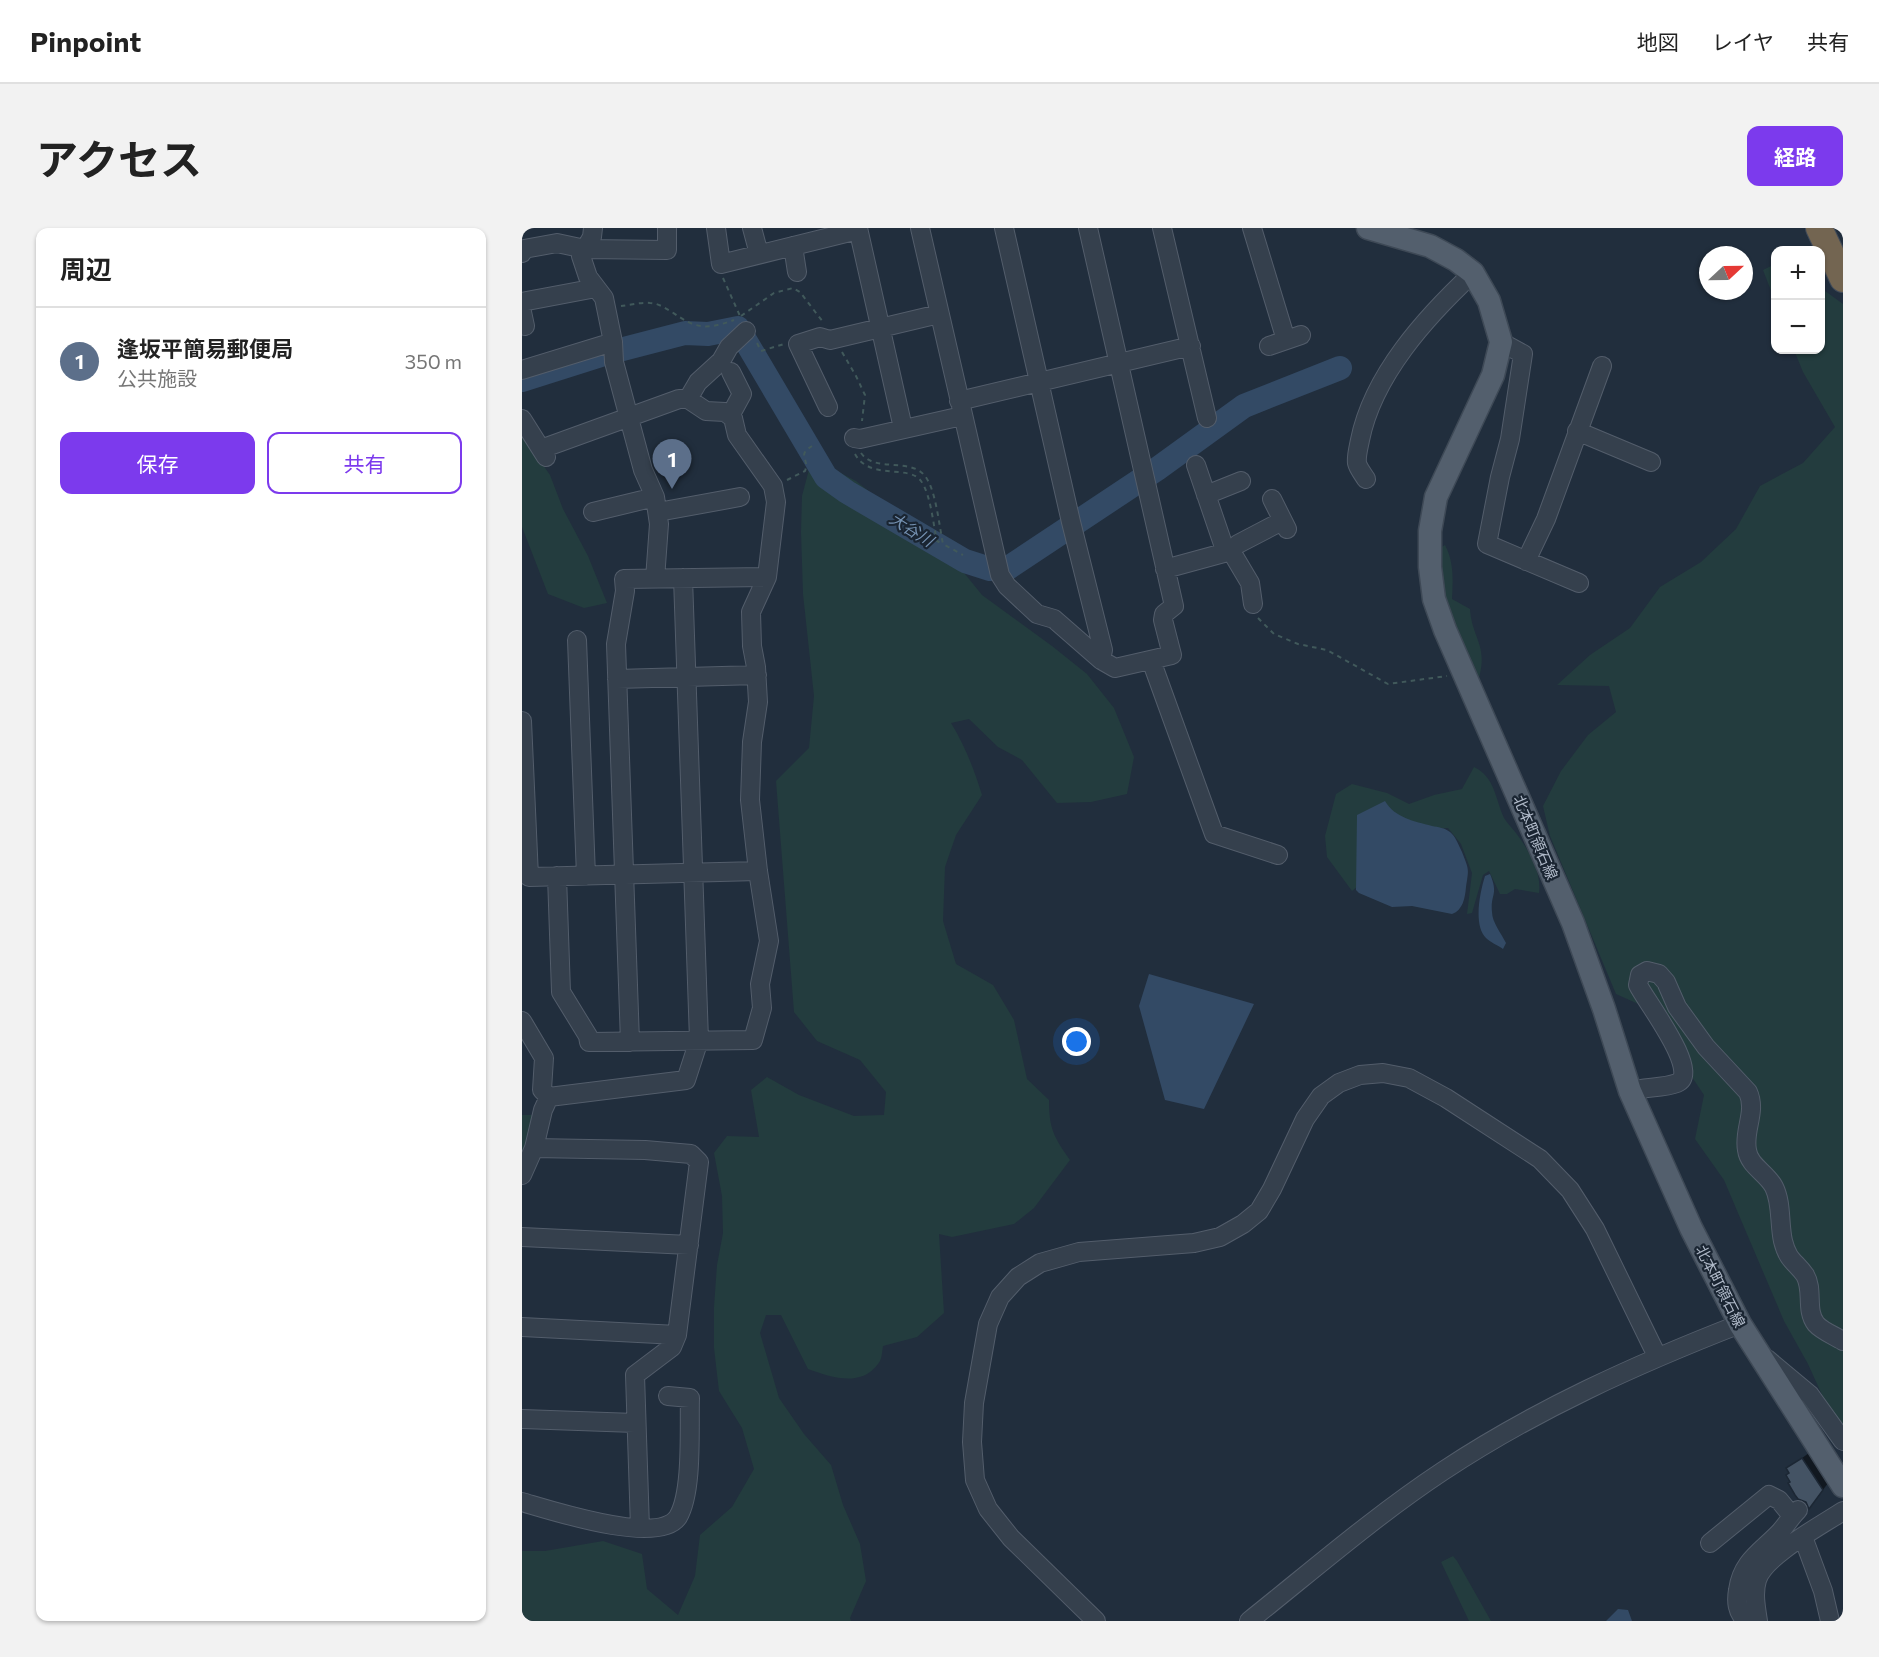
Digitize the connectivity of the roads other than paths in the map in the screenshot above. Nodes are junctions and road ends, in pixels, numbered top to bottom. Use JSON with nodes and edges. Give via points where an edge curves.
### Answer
{"nodes":[{"id":1,"x":593,"y":228,"type":"edge"},
{"id":2,"x":667,"y":228,"type":"edge"},
{"id":3,"x":716,"y":228,"type":"edge"},
{"id":4,"x":752,"y":228,"type":"edge"},
{"id":5,"x":920,"y":228,"type":"edge"},
{"id":6,"x":1004,"y":228,"type":"edge"},
{"id":7,"x":1088,"y":228,"type":"edge"},
{"id":8,"x":1162,"y":228,"type":"edge"},
{"id":9,"x":1252,"y":228,"type":"edge"},
{"id":10,"x":1368,"y":228,"type":"edge"},
{"id":11,"x":1819,"y":228,"type":"edge"},
{"id":12,"x":858,"y":229,"type":"edge"},
{"id":13,"x":817,"y":234,"type":"edge"},
{"id":14,"x":793,"y":246,"type":"junction"},
{"id":15,"x":585,"y":249,"type":"junction"},
{"id":16,"x":522,"y":253,"type":"edge"},
{"id":17,"x":759,"y":254,"type":"junction"},
{"id":18,"x":797,"y":272,"type":"dead end"},
{"id":19,"x":1473,"y":273,"type":"junction"},
{"id":20,"x":1843,"y":279,"type":"edge"},
{"id":21,"x":596,"y":288,"type":"junction"},
{"id":22,"x":522,"y":302,"type":"edge"},
{"id":23,"x":939,"y":314,"type":"junction"},
{"id":24,"x":881,"y":328,"type":"junction"},
{"id":25,"x":745,"y":332,"type":"road end"},
{"id":26,"x":1285,"y":340,"type":"dead end"},
{"id":27,"x":1501,"y":342,"type":"junction"},
{"id":28,"x":1191,"y":346,"type":"junction"},
{"id":29,"x":613,"y":351,"type":"junction"},
{"id":30,"x":1119,"y":364,"type":"junction"},
{"id":31,"x":1602,"y":366,"type":"dead end"},
{"id":32,"x":522,"y":370,"type":"edge"},
{"id":33,"x":731,"y":372,"type":"dead end"},
{"id":34,"x":1039,"y":382,"type":"junction"},
{"id":35,"x":688,"y":399,"type":"junction"},
{"id":36,"x":828,"y":407,"type":"dead end"},
{"id":37,"x":961,"y":408,"type":"junction"},
{"id":38,"x":730,"y":416,"type":"junction"},
{"id":39,"x":629,"y":418,"type":"junction"},
{"id":40,"x":1208,"y":418,"type":"dead end"},
{"id":41,"x":522,"y":419,"type":"edge"},
{"id":42,"x":903,"y":428,"type":"junction"},
{"id":43,"x":1577,"y":430,"type":"junction"},
{"id":44,"x":857,"y":438,"type":"road end"},
{"id":45,"x":1651,"y":462,"type":"dead end"},
{"id":46,"x":1196,"y":465,"type":"dead end"},
{"id":47,"x":1366,"y":478,"type":"dead end"},
{"id":48,"x":1240,"y":481,"type":"dead end"},
{"id":49,"x":1206,"y":495,"type":"junction"},
{"id":50,"x":740,"y":497,"type":"dead end"},
{"id":51,"x":1272,"y":499,"type":"dead end"},
{"id":52,"x":657,"y":504,"type":"junction"},
{"id":53,"x":593,"y":512,"type":"dead end"},
{"id":54,"x":1231,"y":551,"type":"junction"},
{"id":55,"x":1526,"y":561,"type":"junction"},
{"id":56,"x":1165,"y":569,"type":"junction"},
{"id":57,"x":767,"y":577,"type":"junction"},
{"id":58,"x":683,"y":578,"type":"junction"},
{"id":59,"x":655,"y":579,"type":"junction"},
{"id":60,"x":1579,"y":583,"type":"dead end"},
{"id":61,"x":1253,"y":604,"type":"road end"},
{"id":62,"x":577,"y":640,"type":"dead end"},
{"id":63,"x":1101,"y":660,"type":"junction"},
{"id":64,"x":1151,"y":660,"type":"junction"},
{"id":65,"x":757,"y":675,"type":"junction"},
{"id":66,"x":686,"y":677,"type":"junction"},
{"id":67,"x":617,"y":679,"type":"junction"},
{"id":68,"x":522,"y":721,"type":"edge"},
{"id":69,"x":523,"y":766,"type":"edge"},
{"id":70,"x":1278,"y":855,"type":"dead end"},
{"id":71,"x":758,"y":871,"type":"junction"},
{"id":72,"x":693,"y":872,"type":"junction"},
{"id":73,"x":625,"y":874,"type":"junction"},
{"id":74,"x":557,"y":876,"type":"junction"},
{"id":75,"x":586,"y":876,"type":"junction"},
{"id":76,"x":522,"y":1022,"type":"edge"},
{"id":77,"x":699,"y":1040,"type":"junction"},
{"id":78,"x":630,"y":1042,"type":"junction"},
{"id":79,"x":1630,"y":1091,"type":"junction"},
{"id":80,"x":549,"y":1097,"type":"junction"},
{"id":81,"x":534,"y":1148,"type":"junction"},
{"id":82,"x":522,"y":1175,"type":"edge"},
{"id":83,"x":522,"y":1237,"type":"edge"},
{"id":84,"x":689,"y":1245,"type":"junction"},
{"id":85,"x":1740,"y":1324,"type":"junction"},
{"id":86,"x":522,"y":1327,"type":"edge"},
{"id":87,"x":677,"y":1335,"type":"junction"},
{"id":88,"x":1843,"y":1341,"type":"edge"},
{"id":89,"x":1757,"y":1350,"type":"junction"},
{"id":90,"x":1657,"y":1356,"type":"junction"},
{"id":91,"x":668,"y":1395,"type":"dead end"},
{"id":92,"x":522,"y":1419,"type":"edge"},
{"id":93,"x":635,"y":1423,"type":"junction"},
{"id":94,"x":1843,"y":1441,"type":"edge"},
{"id":95,"x":1843,"y":1486,"type":"edge"},
{"id":96,"x":522,"y":1502,"type":"edge"},
{"id":97,"x":1843,"y":1511,"type":"edge"},
{"id":98,"x":640,"y":1528,"type":"junction"},
{"id":99,"x":1803,"y":1537,"type":"junction"},
{"id":100,"x":1710,"y":1543,"type":"dead end"},
{"id":101,"x":1096,"y":1621,"type":"edge"},
{"id":102,"x":1249,"y":1621,"type":"edge"},
{"id":103,"x":1757,"y":1621,"type":"edge"},
{"id":104,"x":1830,"y":1621,"type":"edge"}],
"edges":[{"from":1,"to":15,"type":"street"},
{"from":2,"to":15,"type":"street","via":[[667,250]]},
{"from":3,"to":17,"type":"street","via":[[721,264]]},
{"from":4,"to":17,"type":"street"},
{"from":5,"to":23,"type":"street"},
{"from":6,"to":34,"type":"street"},
{"from":7,"to":30,"type":"street"},
{"from":8,"to":28,"type":"street"},
{"from":9,"to":26,"type":"street"},
{"from":10,"to":19,"type":"main road","via":[[1430,246]]},
{"from":11,"to":20,"type":"highway"},
{"from":12,"to":13,"type":"street"},
{"from":12,"to":24,"type":"street"},
{"from":13,"to":14,"type":"street"},
{"from":14,"to":17,"type":"street"},
{"from":14,"to":18,"type":"street"},
{"from":15,"to":16,"type":"street","via":[[557,243],[524,249]]},
{"from":15,"to":21,"type":"street","via":[[581,256]]},
{"from":19,"to":27,"type":"main road","via":[[1489,301]]},
{"from":19,"to":47,"type":"street","via":[[1404,347],[1377,391],[1359,443],[1357,464]]},
{"from":21,"to":22,"type":"street"},
{"from":21,"to":29,"type":"street","via":[[604,298]]},
{"from":23,"to":24,"type":"street"},
{"from":23,"to":37,"type":"street"},
{"from":24,"to":36,"type":"street","via":[[830,340],[799,340]]},
{"from":24,"to":42,"type":"street"},
{"from":25,"to":35,"type":"street","via":[[698,382]]},
{"from":27,"to":55,"type":"street","via":[[1523,354],[1510,439],[1487,544]]},
{"from":27,"to":79,"type":"main road","name":"北本町領石線","via":[[1492,375],[1436,497],[1430,531],[1434,599],[1573,923]]},
{"from":28,"to":30,"type":"street"},
{"from":28,"to":40,"type":"street"},
{"from":29,"to":32,"type":"street"},
{"from":29,"to":39,"type":"street"},
{"from":30,"to":34,"type":"street"},
{"from":30,"to":56,"type":"street"},
{"from":31,"to":43,"type":"street"},
{"from":33,"to":38,"type":"street","via":[[742,394]]},
{"from":34,"to":37,"type":"street"},
{"from":34,"to":63,"type":"street","via":[[1103,650]]},
{"from":35,"to":38,"type":"street","via":[[706,411]]},
{"from":35,"to":39,"type":"street"},
{"from":37,"to":42,"type":"street"},
{"from":37,"to":63,"type":"street","via":[[1006,586],[1037,614],[1054,619]]},
{"from":38,"to":57,"type":"street","via":[[737,435],[775,494]]},
{"from":39,"to":41,"type":"street","via":[[544,453]]},
{"from":39,"to":52,"type":"street"},
{"from":42,"to":44,"type":"street"},
{"from":43,"to":45,"type":"street"},
{"from":43,"to":55,"type":"street","via":[[1546,519]]},
{"from":46,"to":49,"type":"street"},
{"from":48,"to":49,"type":"street"},
{"from":49,"to":54,"type":"street","via":[[1223,544]]},
{"from":50,"to":52,"type":"street"},
{"from":51,"to":54,"type":"street","via":[[1285,526],[1238,544]]},
{"from":52,"to":53,"type":"street"},
{"from":52,"to":59,"type":"street"},
{"from":54,"to":56,"type":"street"},
{"from":54,"to":61,"type":"street","via":[[1250,583]]},
{"from":55,"to":60,"type":"street"},
{"from":56,"to":64,"type":"street","via":[[1174,606],[1163,620],[1172,656]]},
{"from":57,"to":58,"type":"street"},
{"from":57,"to":65,"type":"street","via":[[751,612]]},
{"from":58,"to":59,"type":"street"},
{"from":58,"to":66,"type":"street"},
{"from":59,"to":67,"type":"street","via":[[624,579],[626,591],[616,644]]},
{"from":62,"to":75,"type":"street"},
{"from":63,"to":64,"type":"street","via":[[1115,668]]},
{"from":64,"to":70,"type":"street","via":[[1214,834]]},
{"from":65,"to":66,"type":"street"},
{"from":65,"to":71,"type":"street","via":[[750,791]]},
{"from":66,"to":67,"type":"street"},
{"from":66,"to":72,"type":"street"},
{"from":67,"to":73,"type":"street"},
{"from":68,"to":69,"type":"street"},
{"from":69,"to":74,"type":"street","via":[[529,877]]},
{"from":71,"to":72,"type":"street"},
{"from":71,"to":77,"type":"street","via":[[769,941],[760,984],[762,1008],[758,1027],[753,1040]]},
{"from":72,"to":73,"type":"street"},
{"from":72,"to":77,"type":"street"},
{"from":73,"to":75,"type":"street"},
{"from":73,"to":78,"type":"street"},
{"from":74,"to":75,"type":"street"},
{"from":74,"to":78,"type":"street","via":[[561,992],[589,1042]]},
{"from":76,"to":80,"type":"street","via":[[544,1058],[543,1090]]},
{"from":77,"to":78,"type":"street"},
{"from":77,"to":80,"type":"street","via":[[686,1080]]},
{"from":79,"to":85,"type":"main road","name":"北本町領石線","via":[[1691,1228]]},
{"from":79,"to":88,"type":"street","via":[[1675,1084],[1684,1072],[1680,1055],[1638,985],[1640,975],[1653,971],[1666,982],[1677,1007],[1706,1047],[1748,1092],[1752,1101],[1748,1157],[1773,1185],[1784,1245],[1808,1283],[1814,1321]]},
{"from":80,"to":81,"type":"street"},
{"from":81,"to":82,"type":"street"},
{"from":81,"to":84,"type":"street","via":[[691,1154],[699,1162]]},
{"from":83,"to":84,"type":"street"},
{"from":84,"to":87,"type":"street"},
{"from":85,"to":89,"type":"main road","name":"北本町領石線"},
{"from":85,"to":90,"type":"street"},
{"from":86,"to":87,"type":"street"},
{"from":87,"to":93,"type":"street","via":[[672,1347],[634,1375]]},
{"from":89,"to":94,"type":"street","via":[[1810,1395]]},
{"from":89,"to":95,"type":"main road","name":"北本町領石線"},
{"from":90,"to":101,"type":"street","via":[[1595,1229],[1570,1190],[1540,1159],[1408,1078],[1383,1073],[1360,1075],[1339,1083],[1321,1096],[1310,1112],[1259,1211],[1243,1224],[1220,1237],[1194,1243],[1080,1252],[1040,1263],[1017,1277],[1000,1297],[988,1324],[974,1403],[975,1479],[988,1509],[1011,1538]]},
{"from":90,"to":102,"type":"street","via":[[1508,1431],[1443,1470]]},
{"from":91,"to":98,"type":"street","via":[[690,1398],[687,1492],[677,1518],[669,1524]]},
{"from":92,"to":93,"type":"street"},
{"from":93,"to":98,"type":"street"},
{"from":96,"to":98,"type":"street","via":[[614,1527]]},
{"from":97,"to":99,"type":"street"},
{"from":99,"to":103,"type":"street","via":[[1760,1572],[1756,1580]]},
{"from":99,"to":104,"type":"street"},
{"from":100,"to":103,"type":"street","via":[[1769,1495],[1795,1513],[1740,1577],[1736,1598],[1739,1613],[1745,1620]]}]}
